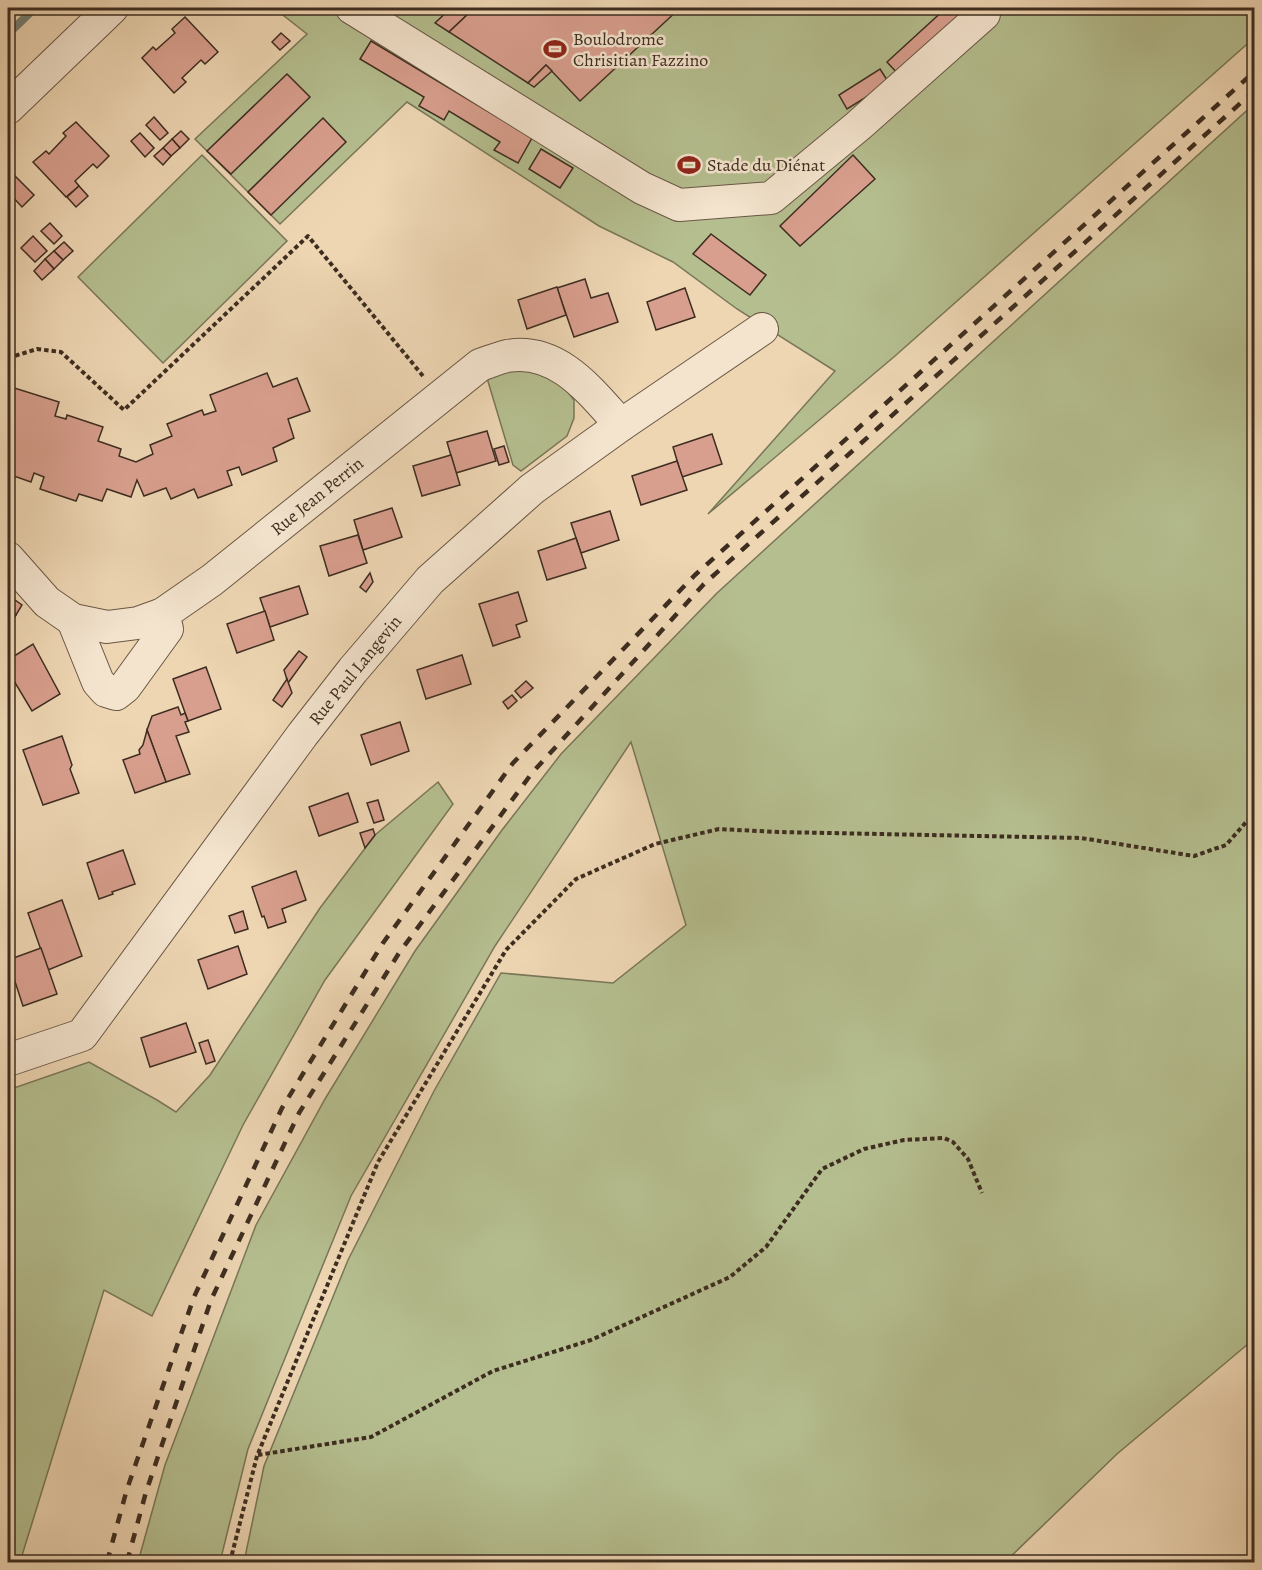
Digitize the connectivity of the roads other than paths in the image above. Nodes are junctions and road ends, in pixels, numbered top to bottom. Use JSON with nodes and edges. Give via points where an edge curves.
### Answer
{"nodes":[{"id":1,"x":112,"y":8,"type":"edge"},
{"id":2,"x":352,"y":8,"type":"edge"},
{"id":3,"x":984,"y":14,"type":"dead end"},
{"id":4,"x":8,"y":108,"type":"edge"},
{"id":5,"x":762,"y":329,"type":"dead end"},
{"id":6,"x":621,"y":425,"type":"junction"},
{"id":7,"x":8,"y":558,"type":"edge"},
{"id":8,"x":163,"y":614,"type":"junction"},
{"id":9,"x":73,"y":620,"type":"junction"},
{"id":10,"x":8,"y":1060,"type":"edge"}],
"edges":[{"from":1,"to":4,"type":"street"},
{"from":2,"to":3,"type":"street","via":[[642,188],[679,205],[771,198]]},
{"from":5,"to":6,"type":"street","name":"Rue Paul Langevin"},
{"from":6,"to":8,"type":"street","name":"Rue Jean Perrin","via":[[562,367],[538,356],[507,356],[480,365],[212,580]]},
{"from":6,"to":10,"type":"street","name":"Rue Paul Langevin","via":[[532,489],[430,580],[310,725],[82,1035]]},
{"from":7,"to":9,"type":"street","name":"Rue Jean Perrin","via":[[46,602]]},
{"from":8,"to":9,"type":"street","name":"Rue Jean Perrin","via":[[138,623],[106,627]]},
{"from":8,"to":9,"type":"street","via":[[167,629],[116,694],[106,691],[98,682]]}]}
